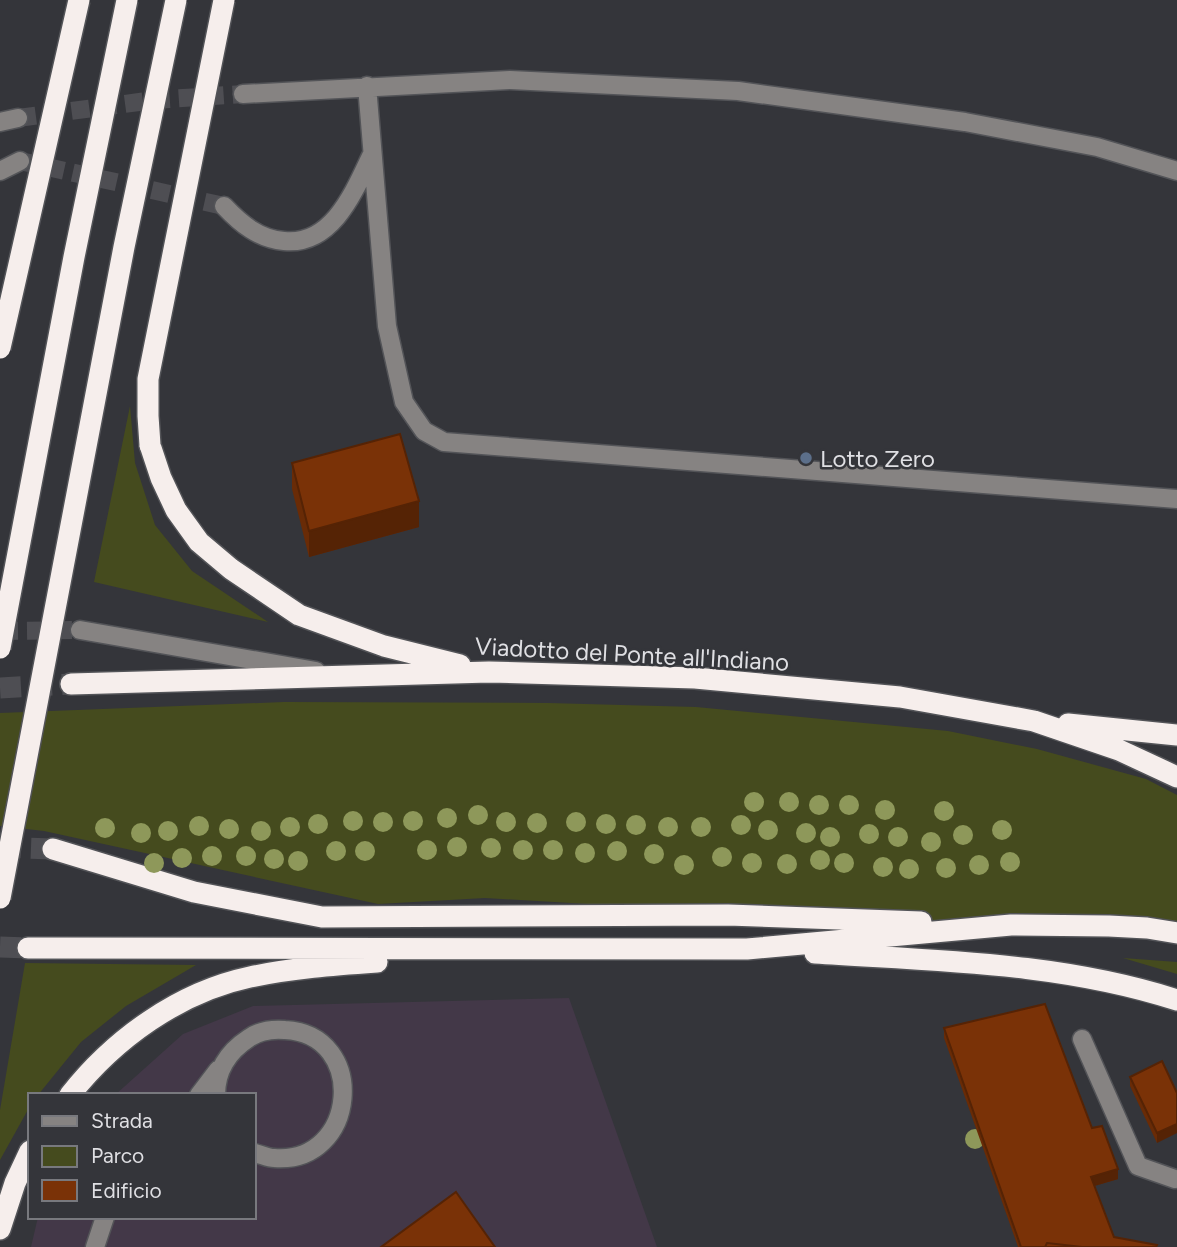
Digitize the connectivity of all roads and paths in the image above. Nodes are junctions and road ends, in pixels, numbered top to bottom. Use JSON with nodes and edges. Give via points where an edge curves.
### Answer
{"nodes":[{"id":1,"x":79,"y":0,"type":"edge"},
{"id":2,"x":127,"y":0,"type":"edge"},
{"id":3,"x":176,"y":0,"type":"edge"},
{"id":4,"x":224,"y":0,"type":"edge"},
{"id":5,"x":366,"y":86,"type":"junction"},
{"id":6,"x":243,"y":94,"type":"tunnel mouth"},
{"id":7,"x":18,"y":118,"type":"tunnel mouth"},
{"id":8,"x":0,"y":122,"type":"edge"},
{"id":9,"x":372,"y":153,"type":"junction"},
{"id":10,"x":20,"y":161,"type":"tunnel mouth"},
{"id":11,"x":0,"y":171,"type":"edge"},
{"id":12,"x":1177,"y":171,"type":"edge"},
{"id":13,"x":224,"y":206,"type":"tunnel mouth"},
{"id":14,"x":0,"y":348,"type":"edge"},
{"id":15,"x":1177,"y":499,"type":"edge"},
{"id":16,"x":80,"y":630,"type":"tunnel mouth"},
{"id":17,"x":0,"y":648,"type":"edge"},
{"id":18,"x":489,"y":672,"type":"junction"},
{"id":19,"x":340,"y":676,"type":"junction"},
{"id":20,"x":71,"y":684,"type":"tunnel mouth"},
{"id":21,"x":1034,"y":720,"type":"junction"},
{"id":22,"x":1177,"y":735,"type":"edge"},
{"id":23,"x":1177,"y":777,"type":"edge"},
{"id":24,"x":53,"y":849,"type":"tunnel mouth"},
{"id":25,"x":0,"y":898,"type":"edge"},
{"id":26,"x":1011,"y":925,"type":"junction"},
{"id":27,"x":1177,"y":933,"type":"edge"},
{"id":28,"x":28,"y":948,"type":"tunnel mouth"},
{"id":29,"x":747,"y":949,"type":"junction"},
{"id":30,"x":512,"y":950,"type":"junction"},
{"id":31,"x":1177,"y":1000,"type":"edge"},
{"id":32,"x":1082,"y":1039,"type":"dead end"},
{"id":33,"x":222,"y":1065,"type":"junction"},
{"id":34,"x":72,"y":1093,"type":"edge"},
{"id":35,"x":201,"y":1093,"type":"edge"},
{"id":36,"x":216,"y":1093,"type":"edge"},
{"id":37,"x":256,"y":1153,"type":"edge"},
{"id":38,"x":28,"y":1155,"type":"edge"},
{"id":39,"x":1176,"y":1181,"type":"edge"},
{"id":40,"x":105,"y":1219,"type":"edge"},
{"id":41,"x":0,"y":1229,"type":"edge"},
{"id":42,"x":95,"y":1247,"type":"edge"}],
"edges":[{"from":1,"to":14,"type":"highway","bridge":true},
{"from":2,"to":17,"type":"highway","bridge":true},
{"from":3,"to":25,"type":"highway","bridge":true,"via":[[124,247]]},
{"from":4,"to":18,"type":"highway","bridge":true,"via":[[148,379],[150,444],[161,478],[176,510],[200,542],[299,615],[384,646]]},
{"from":5,"to":6,"type":"street"},
{"from":5,"to":9,"type":"street"},
{"from":5,"to":12,"type":"street","via":[[510,80],[738,91],[965,122],[1097,147]]},
{"from":7,"to":8,"type":"street"},
{"from":9,"to":13,"type":"street","via":[[336,218],[305,240],[267,239]]},
{"from":9,"to":15,"type":"street","via":[[387,326],[404,402],[424,431],[444,442]]},
{"from":10,"to":11,"type":"street"},
{"from":16,"to":19,"type":"street"},
{"from":18,"to":19,"type":"highway","name":"Viadotto del Ponte all'Indiano"},
{"from":18,"to":21,"type":"highway","name":"Viadotto del Ponte all'Indiano","via":[[708,679],[900,697]]},
{"from":19,"to":20,"type":"highway","name":"Viadotto del Ponte all'Indiano"},
{"from":21,"to":22,"type":"highway"},
{"from":21,"to":23,"type":"highway","name":"Viadotto del Ponte all'Indiano","via":[[1119,750]]},
{"from":24,"to":26,"type":"highway","via":[[194,892],[322,917],[728,915]]},
{"from":26,"to":27,"type":"highway","via":[[1109,926]]},
{"from":26,"to":29,"type":"highway"},
{"from":28,"to":30,"type":"highway"},
{"from":29,"to":30,"type":"highway"},
{"from":29,"to":31,"type":"highway","via":[[1003,965],[1109,982]]},
{"from":30,"to":34,"type":"highway","via":[[302,968],[226,983],[148,1022],[105,1056]]},
{"from":32,"to":39,"type":"street","via":[[1138,1166]]},
{"from":33,"to":35,"type":"street"},
{"from":33,"to":36,"type":"street"},
{"from":33,"to":37,"type":"street","via":[[252,1035],[294,1030],[314,1038],[331,1053],[341,1072],[345,1093],[341,1114],[316,1148],[275,1158]]},
{"from":38,"to":41,"type":"highway"},
{"from":40,"to":42,"type":"street"}]}
